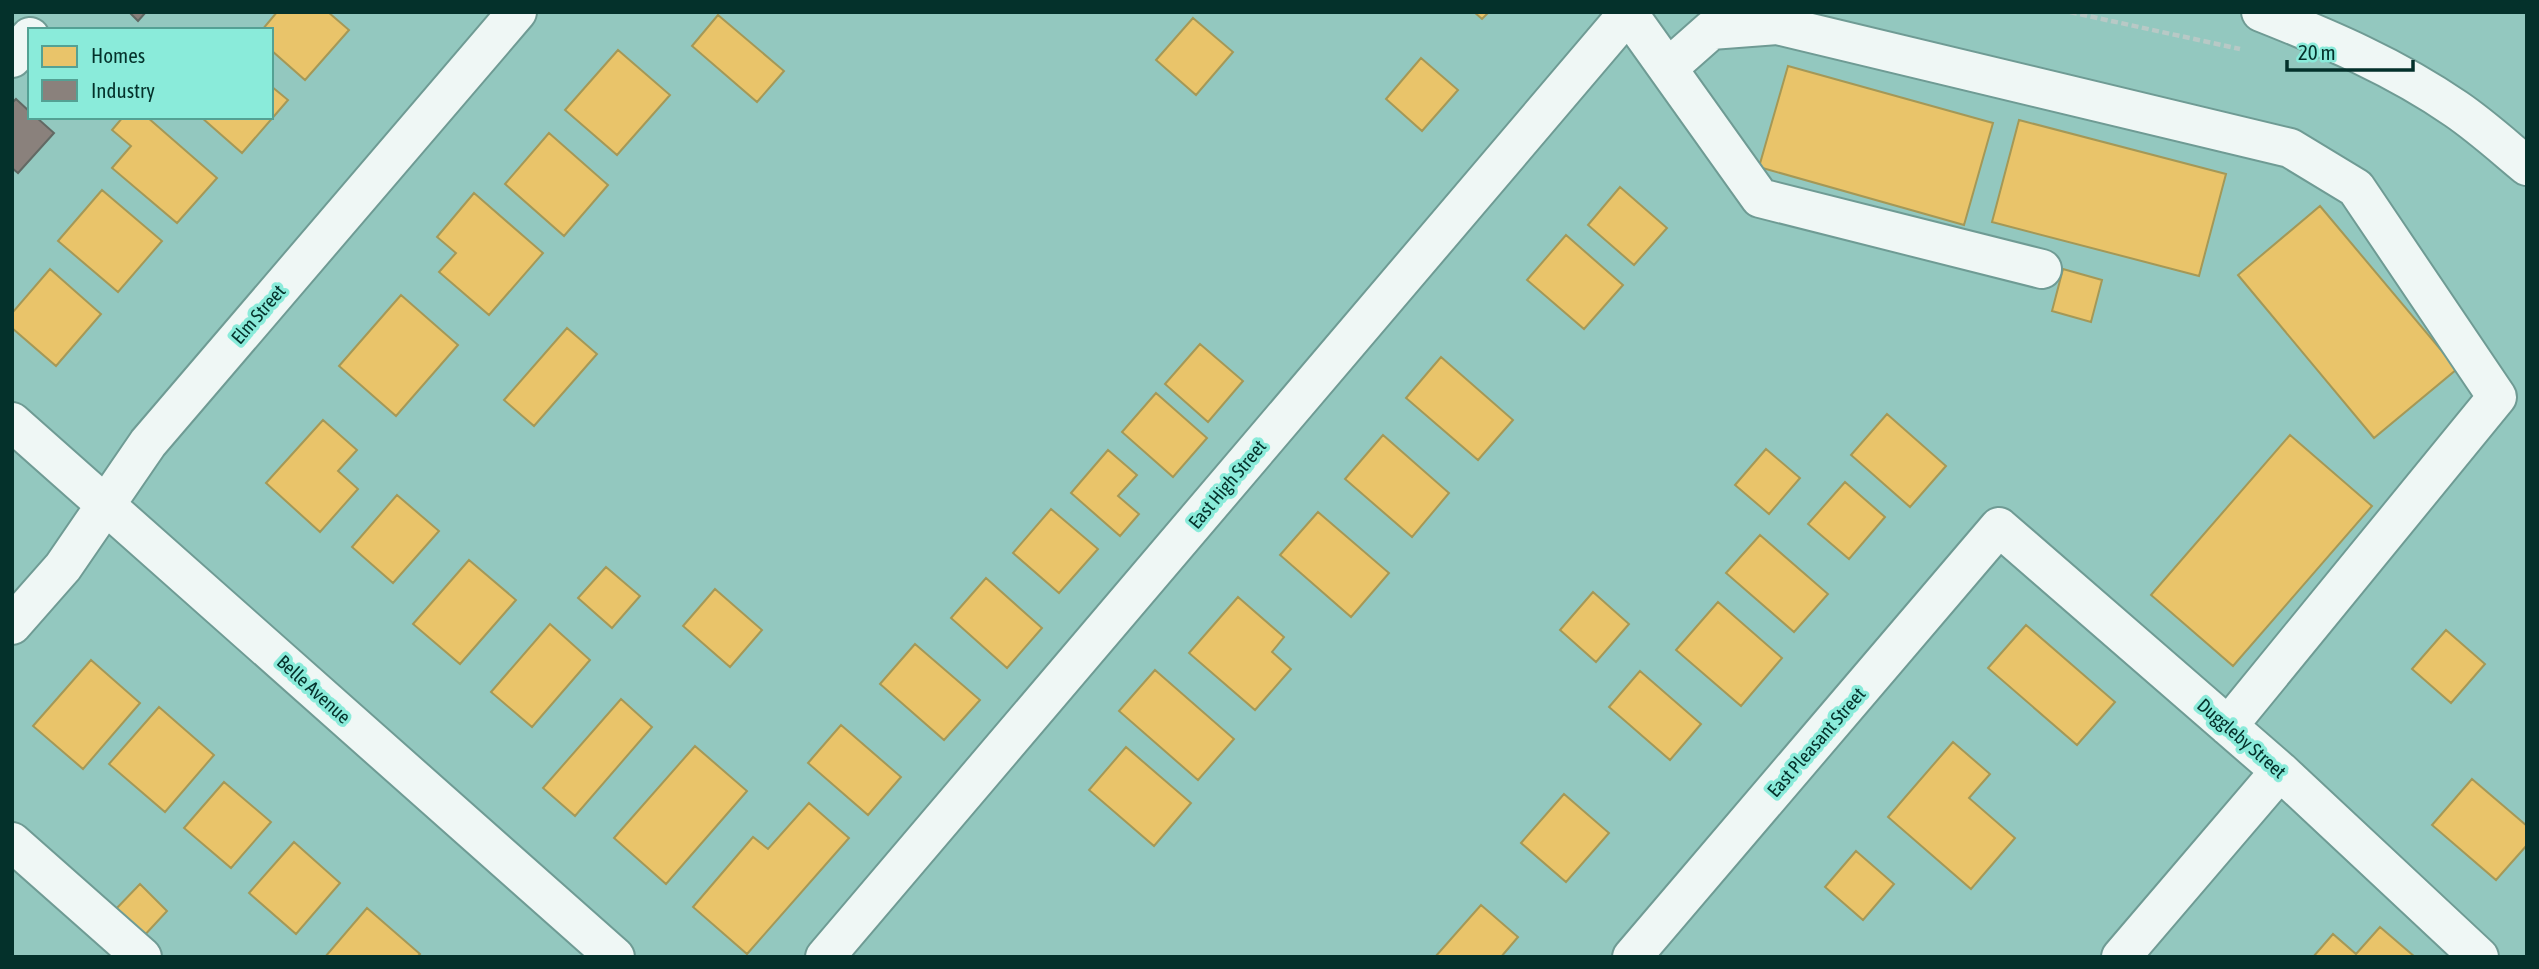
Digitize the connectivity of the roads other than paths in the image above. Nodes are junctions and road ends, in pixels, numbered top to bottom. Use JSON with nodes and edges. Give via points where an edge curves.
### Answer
{"nodes":[{"id":1,"x":51,"y":12,"type":"edge"},
{"id":2,"x":517,"y":12,"type":"edge"},
{"id":3,"x":2261,"y":12,"type":"edge"},
{"id":4,"x":1629,"y":13,"type":"edge"},
{"id":5,"x":38,"y":28,"type":"edge"},
{"id":6,"x":28,"y":39,"type":"edge"},
{"id":7,"x":12,"y":58,"type":"edge"},
{"id":8,"x":1668,"y":68,"type":"junction"},
{"id":9,"x":2527,"y":166,"type":"edge"},
{"id":10,"x":2042,"y":269,"type":"dead end"},
{"id":11,"x":12,"y":422,"type":"edge"},
{"id":12,"x":105,"y":504,"type":"junction"},
{"id":13,"x":1999,"y":527,"type":"joint"},
{"id":14,"x":12,"y":625,"type":"edge"},
{"id":15,"x":2228,"y":726,"type":"junction"},
{"id":16,"x":2280,"y":771,"type":"junction"},
{"id":17,"x":12,"y":842,"type":"edge"},
{"id":18,"x":142,"y":957,"type":"edge"},
{"id":19,"x":615,"y":957,"type":"edge"},
{"id":20,"x":825,"y":957,"type":"edge"},
{"id":21,"x":1632,"y":957,"type":"edge"},
{"id":22,"x":2121,"y":957,"type":"edge"},
{"id":23,"x":2479,"y":957,"type":"edge"}],
"edges":[{"from":1,"to":5,"type":"street"},
{"from":2,"to":12,"type":"street","name":"Elm Street","via":[[148,443]]},
{"from":3,"to":9,"type":"street","via":[[2336,41],[2404,76],[2458,110]]},
{"from":4,"to":8,"type":"street"},
{"from":4,"to":20,"type":"street","name":"East High Street"},
{"from":6,"to":7,"type":"street"},
{"from":8,"to":10,"type":"street","via":[[1760,198]]},
{"from":8,"to":15,"type":"street","via":[[1711,30],[1777,25],[2290,148],[2356,187],[2497,397]]},
{"from":11,"to":12,"type":"street","name":"Belle Avenue"},
{"from":12,"to":14,"type":"street","name":"Elm Street","via":[[63,567]]},
{"from":12,"to":19,"type":"street","name":"Belle Avenue"},
{"from":13,"to":15,"type":"street","name":"Duggleby Street"},
{"from":13,"to":21,"type":"street","name":"East Pleasant Street"},
{"from":15,"to":16,"type":"street","name":"Duggleby Street"},
{"from":16,"to":22,"type":"street"},
{"from":16,"to":23,"type":"street","name":"Duggleby Street"},
{"from":17,"to":18,"type":"street"}]}
